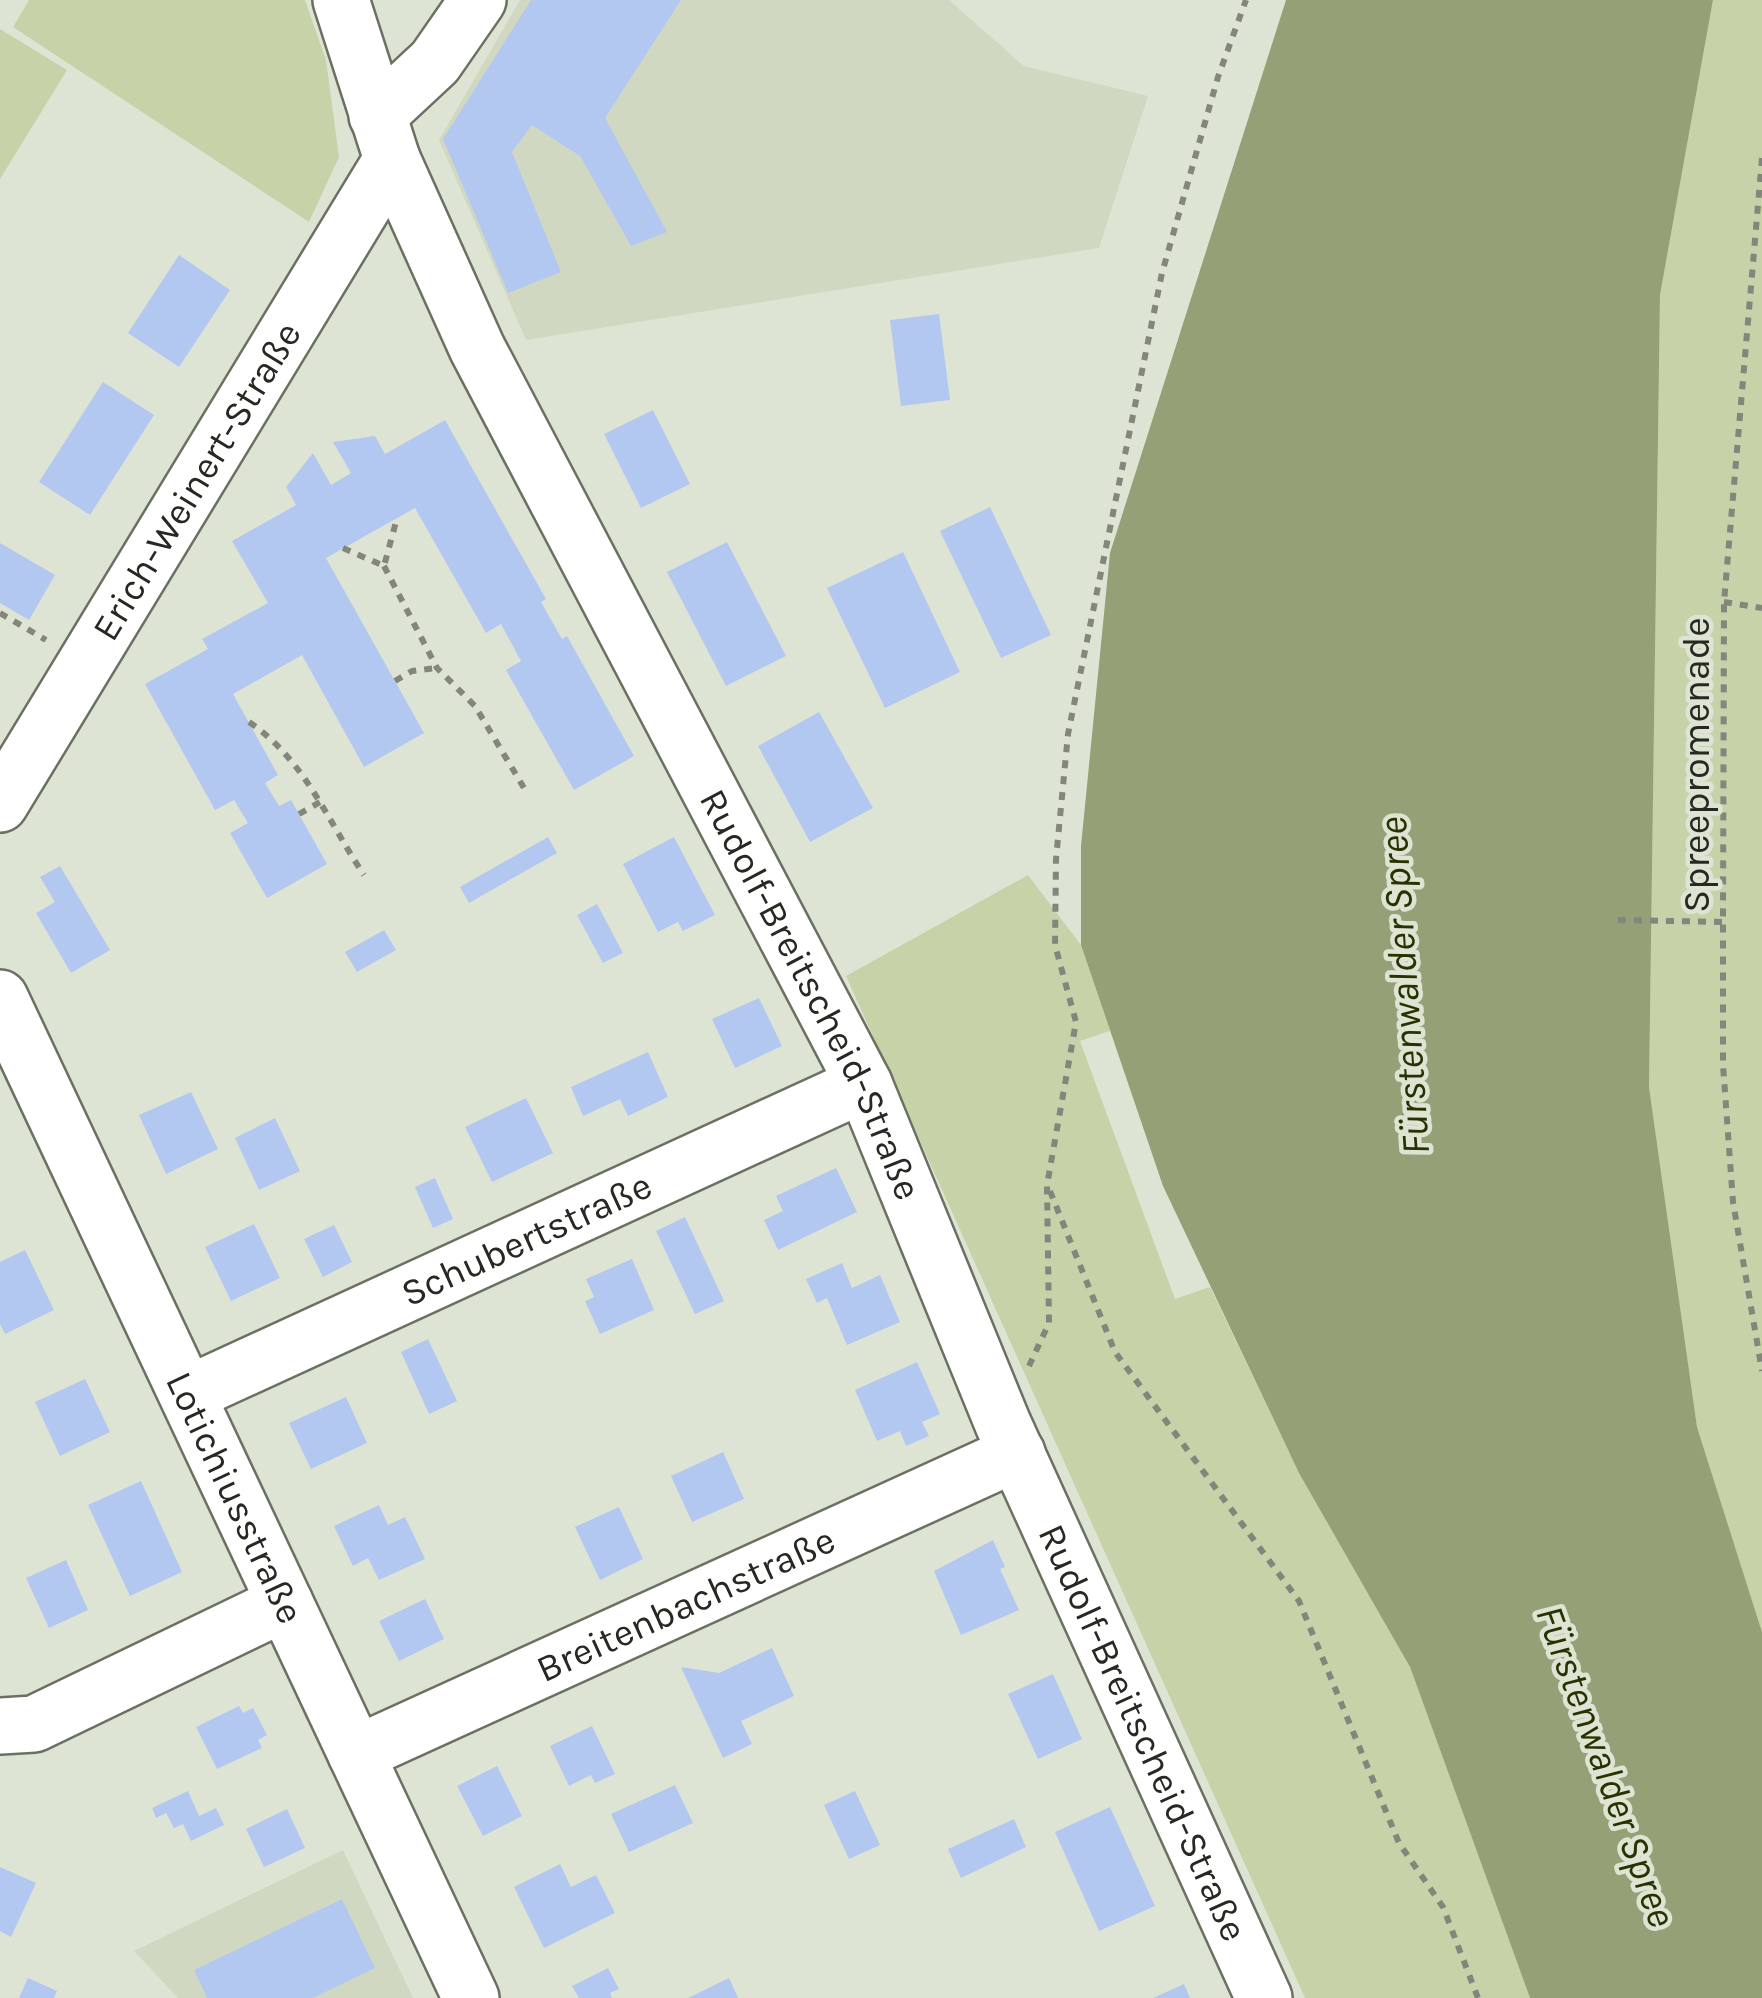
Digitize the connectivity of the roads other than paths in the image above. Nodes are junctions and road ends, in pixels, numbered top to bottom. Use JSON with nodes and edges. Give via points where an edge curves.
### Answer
{"nodes":[{"id":1,"x":342,"y":0,"type":"edge"},
{"id":2,"x":478,"y":0,"type":"edge"},
{"id":3,"x":385,"y":138,"type":"junction"},
{"id":4,"x":0,"y":804,"type":"edge"},
{"id":5,"x":0,"y":998,"type":"edge"},
{"id":6,"x":864,"y":1084,"type":"junction"},
{"id":7,"x":188,"y":1394,"type":"junction"},
{"id":8,"x":1010,"y":1439,"type":"junction"},
{"id":9,"x":285,"y":1603,"type":"junction"},
{"id":10,"x":0,"y":1726,"type":"edge"},
{"id":11,"x":356,"y":1754,"type":"junction"},
{"id":12,"x":471,"y":1998,"type":"edge"},
{"id":13,"x":1264,"y":1998,"type":"edge"}],
"edges":[{"from":1,"to":3,"type":"street","name":"Rudolf-Breitscheid-Straße"},
{"from":2,"to":3,"type":"street","name":"Erich-Weinert-Straße"},
{"from":3,"to":4,"type":"street","name":"Erich-Weinert-Straße"},
{"from":3,"to":6,"type":"street","name":"Rudolf-Breitscheid-Straße","via":[[478,348]]},
{"from":5,"to":7,"type":"street","name":"Lotichiusstraße"},
{"from":6,"to":7,"type":"street","name":"Schubertstraße"},
{"from":6,"to":8,"type":"street","name":"Rudolf-Breitscheid-Straße"},
{"from":7,"to":9,"type":"street","name":"Lotichiusstraße"},
{"from":8,"to":11,"type":"street","name":"Breitenbachstraße"},
{"from":8,"to":13,"type":"street","name":"Rudolf-Breitscheid-Straße"},
{"from":9,"to":10,"type":"street","via":[[34,1724]]},
{"from":9,"to":11,"type":"street","name":"Lotichiusstraße"},
{"from":11,"to":12,"type":"street","name":"Lotichiusstraße"}]}
